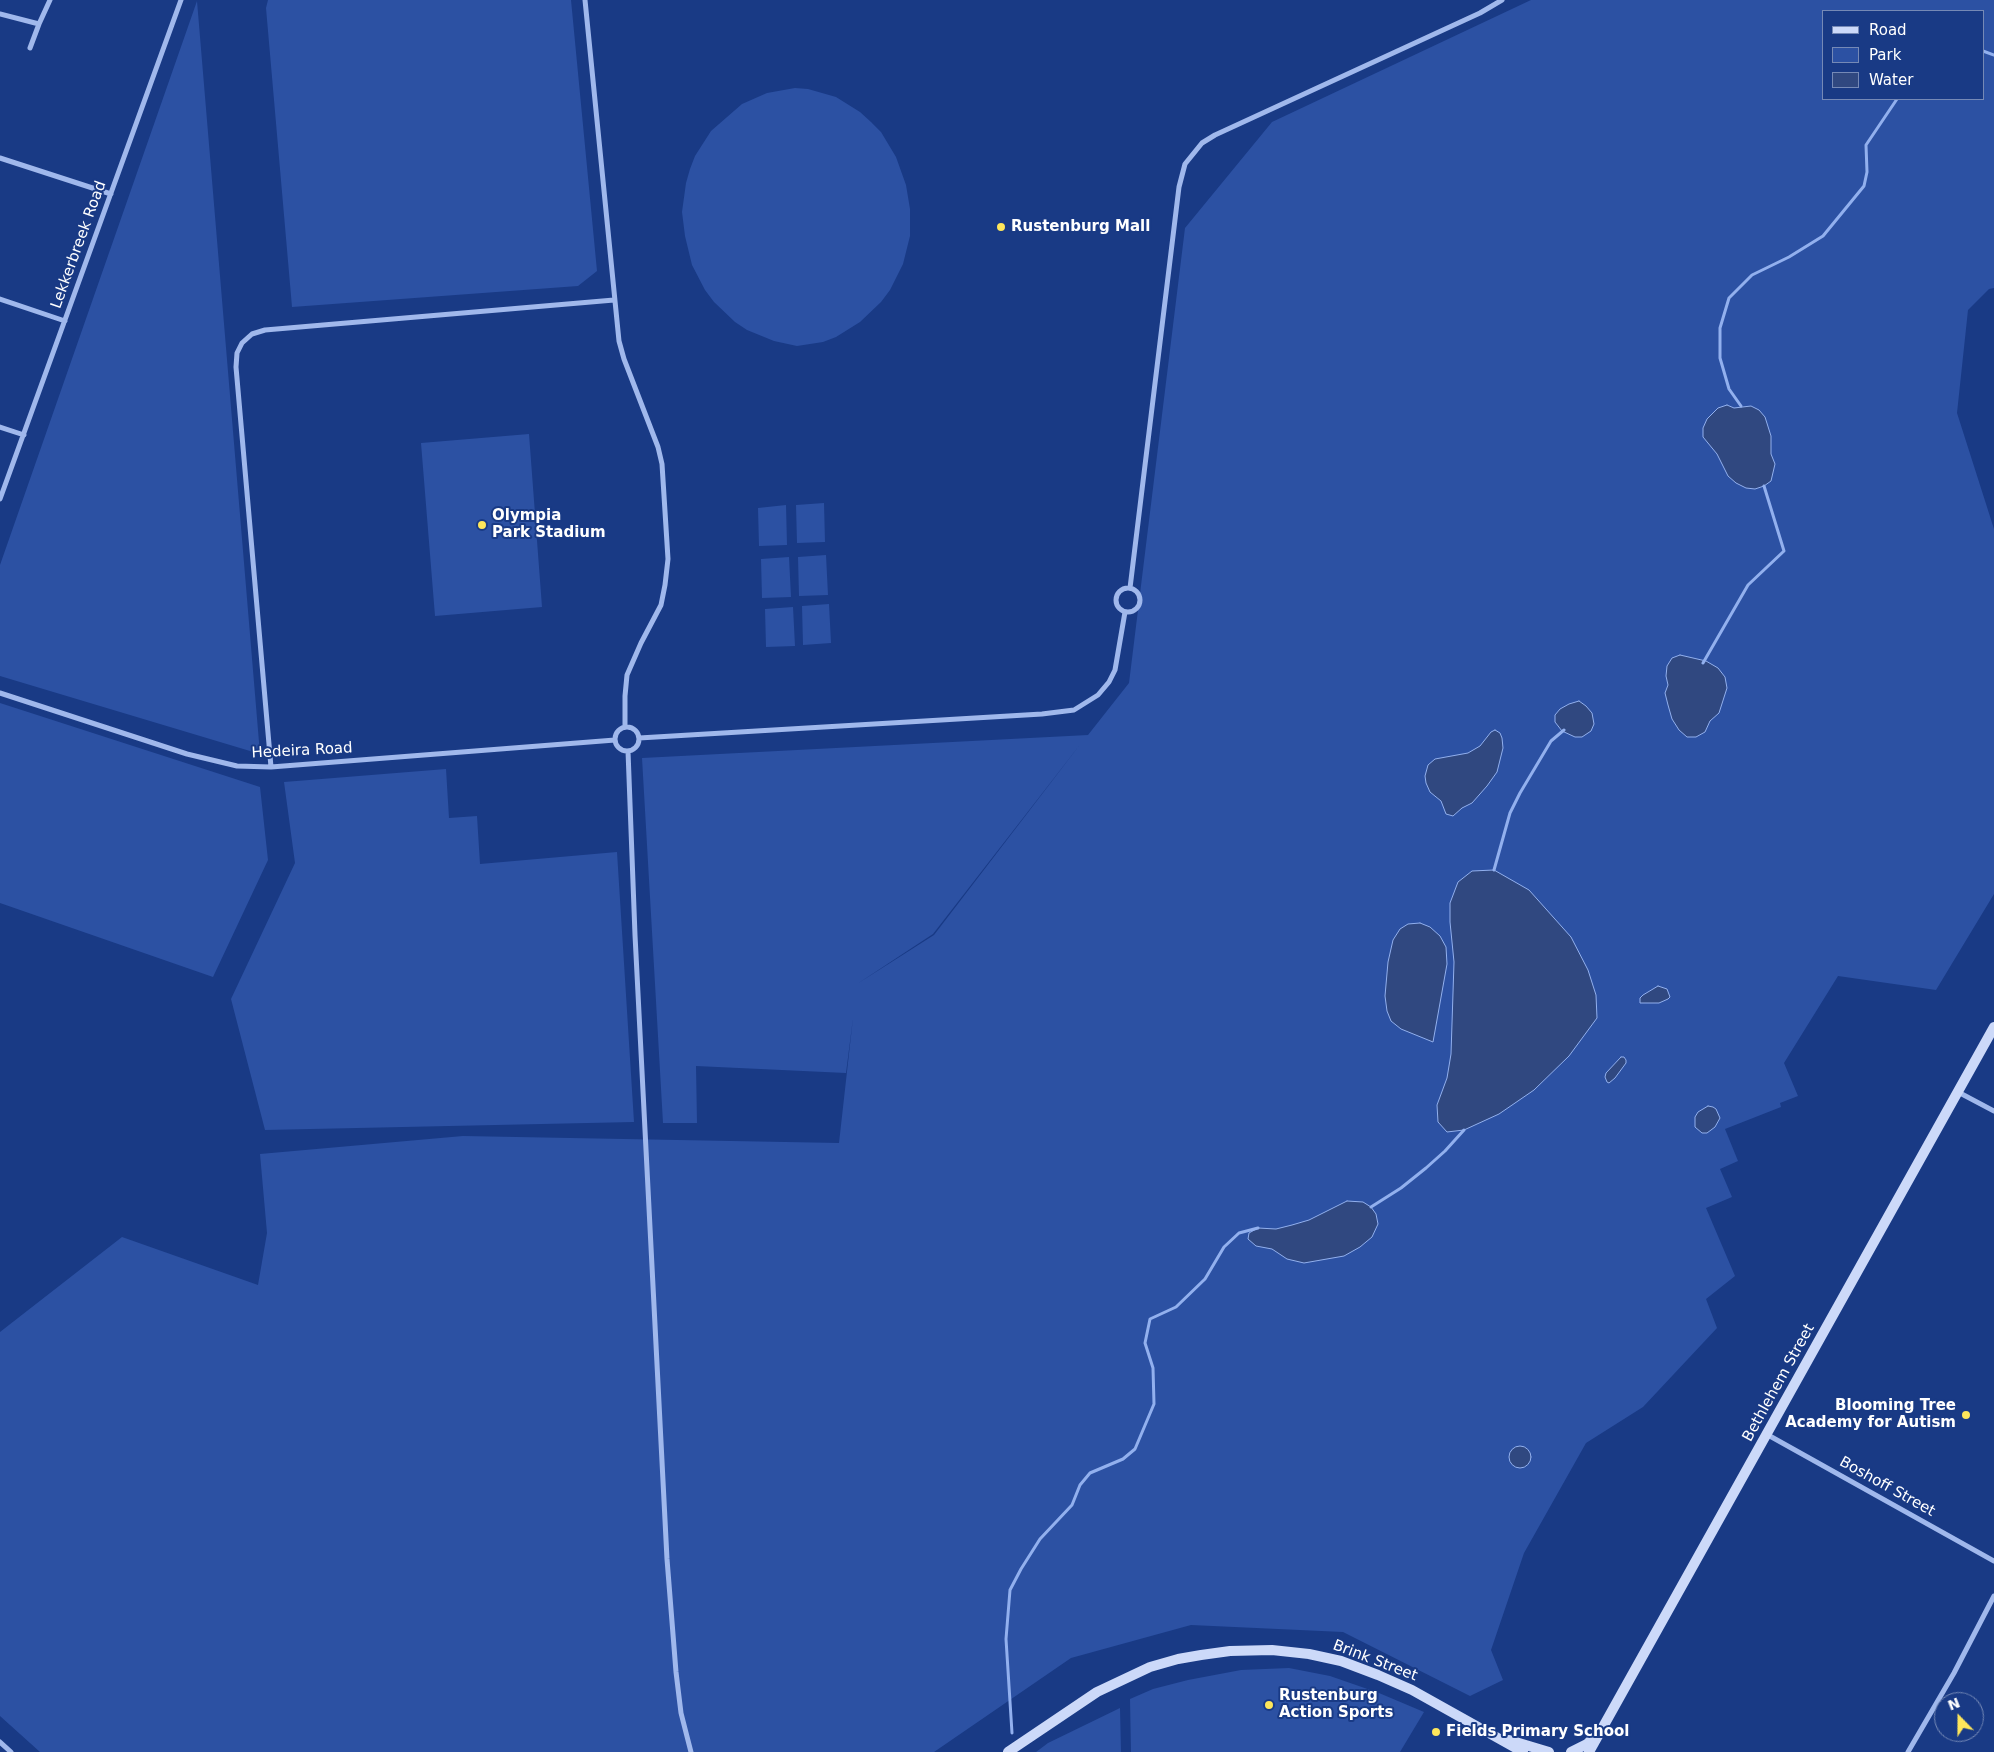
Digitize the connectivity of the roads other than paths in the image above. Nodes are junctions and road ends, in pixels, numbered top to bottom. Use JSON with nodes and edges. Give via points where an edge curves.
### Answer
{"nodes":[{"id":1,"x":50,"y":0,"type":"edge"},
{"id":2,"x":181,"y":0,"type":"edge"},
{"id":3,"x":585,"y":0,"type":"edge"},
{"id":4,"x":1502,"y":0,"type":"edge"},
{"id":5,"x":0,"y":14,"type":"edge"},
{"id":6,"x":39,"y":24,"type":"junction"},
{"id":7,"x":30,"y":48,"type":"dead end"},
{"id":8,"x":0,"y":158,"type":"edge"},
{"id":9,"x":111,"y":194,"type":"junction"},
{"id":10,"x":0,"y":299,"type":"edge"},
{"id":11,"x":614,"y":300,"type":"junction"},
{"id":12,"x":65,"y":321,"type":"junction"},
{"id":13,"x":0,"y":427,"type":"edge"},
{"id":14,"x":24,"y":435,"type":"junction"},
{"id":15,"x":0,"y":500,"type":"edge"},
{"id":16,"x":1130,"y":588,"type":"junction"},
{"id":17,"x":1125,"y":612,"type":"junction"},
{"id":18,"x":0,"y":693,"type":"edge"},
{"id":19,"x":625,"y":727,"type":"junction"},
{"id":20,"x":639,"y":738,"type":"junction"},
{"id":21,"x":615,"y":740,"type":"junction"},
{"id":22,"x":628,"y":751,"type":"junction"},
{"id":23,"x":271,"y":767,"type":"junction"},
{"id":24,"x":1994,"y":1027,"type":"edge"},
{"id":25,"x":1958,"y":1092,"type":"junction"},
{"id":26,"x":1994,"y":1111,"type":"edge"},
{"id":27,"x":1768,"y":1434,"type":"junction"},
{"id":28,"x":1994,"y":1561,"type":"edge"},
{"id":29,"x":1994,"y":1596,"type":"edge"},
{"id":30,"x":1601,"y":1730,"type":"junction"},
{"id":31,"x":1496,"y":1736,"type":"junction"},
{"id":32,"x":0,"y":1742,"type":"edge"},
{"id":33,"x":11,"y":1752,"type":"edge"},
{"id":34,"x":691,"y":1752,"type":"edge"},
{"id":35,"x":1008,"y":1752,"type":"edge"},
{"id":36,"x":1523,"y":1752,"type":"edge"},
{"id":37,"x":1548,"y":1752,"type":"edge"},
{"id":38,"x":1571,"y":1752,"type":"edge"},
{"id":39,"x":1589,"y":1752,"type":"edge"},
{"id":40,"x":1908,"y":1752,"type":"edge"}],
"edges":[{"from":1,"to":6,"type":"street"},
{"from":2,"to":9,"type":"street","name":"Lekkerbreek Road"},
{"from":3,"to":11,"type":"street"},
{"from":4,"to":16,"type":"street","via":[[1215,135],[1202,143],[1186,164],[1179,187]]},
{"from":5,"to":6,"type":"street"},
{"from":6,"to":7,"type":"street"},
{"from":8,"to":9,"type":"street"},
{"from":9,"to":12,"type":"street","name":"Lekkerbreek Road"},
{"from":10,"to":12,"type":"street"},
{"from":11,"to":19,"type":"street","via":[[624,359],[653,430],[662,464],[668,559],[661,605],[627,675]]},
{"from":11,"to":23,"type":"street","via":[[265,330],[252,334],[242,343],[236,367]]},
{"from":12,"to":14,"type":"street","name":"Lekkerbreek Road"},
{"from":13,"to":14,"type":"street"},
{"from":14,"to":15,"type":"street","name":"Lekkerbreek Road"},
{"from":16,"to":17,"type":"street","via":[[1117,596],[1118,607]]},
{"from":16,"to":17,"type":"street","via":[[1139,595],[1140,603],[1136,610]]},
{"from":17,"to":20,"type":"street","via":[[1115,670],[1109,682],[1098,695],[1063,713]]},
{"from":18,"to":23,"type":"street","name":"Hedeira Road","via":[[216,762]]},
{"from":19,"to":20,"type":"street","via":[[633,728]]},
{"from":19,"to":21,"type":"street","via":[[618,730]]},
{"from":20,"to":22,"type":"street","via":[[638,745]]},
{"from":21,"to":22,"type":"street","via":[[620,748]]},
{"from":21,"to":23,"type":"street","name":"Hedeira Road"},
{"from":22,"to":34,"type":"street","via":[[667,1559],[681,1713]]},
{"from":24,"to":25,"type":"main road","name":"Bethlehem Street"},
{"from":25,"to":26,"type":"street"},
{"from":25,"to":27,"type":"main road","name":"Bethlehem Street"},
{"from":27,"to":28,"type":"street","name":"Boshoff Street"},
{"from":27,"to":30,"type":"main road","name":"Bethlehem Street"},
{"from":29,"to":40,"type":"street"},
{"from":30,"to":38,"type":"main road","via":[[1587,1744]]},
{"from":30,"to":39,"type":"main road","name":"Bethlehem Street"},
{"from":31,"to":35,"type":"main road","name":"Brink Street","via":[[1412,1690],[1341,1661],[1272,1650],[1230,1651],[1178,1659],[1127,1677],[1066,1711]]},
{"from":31,"to":36,"type":"main road","name":"Brink Street"},
{"from":31,"to":37,"type":"main road"},
{"from":32,"to":33,"type":"street"}]}
